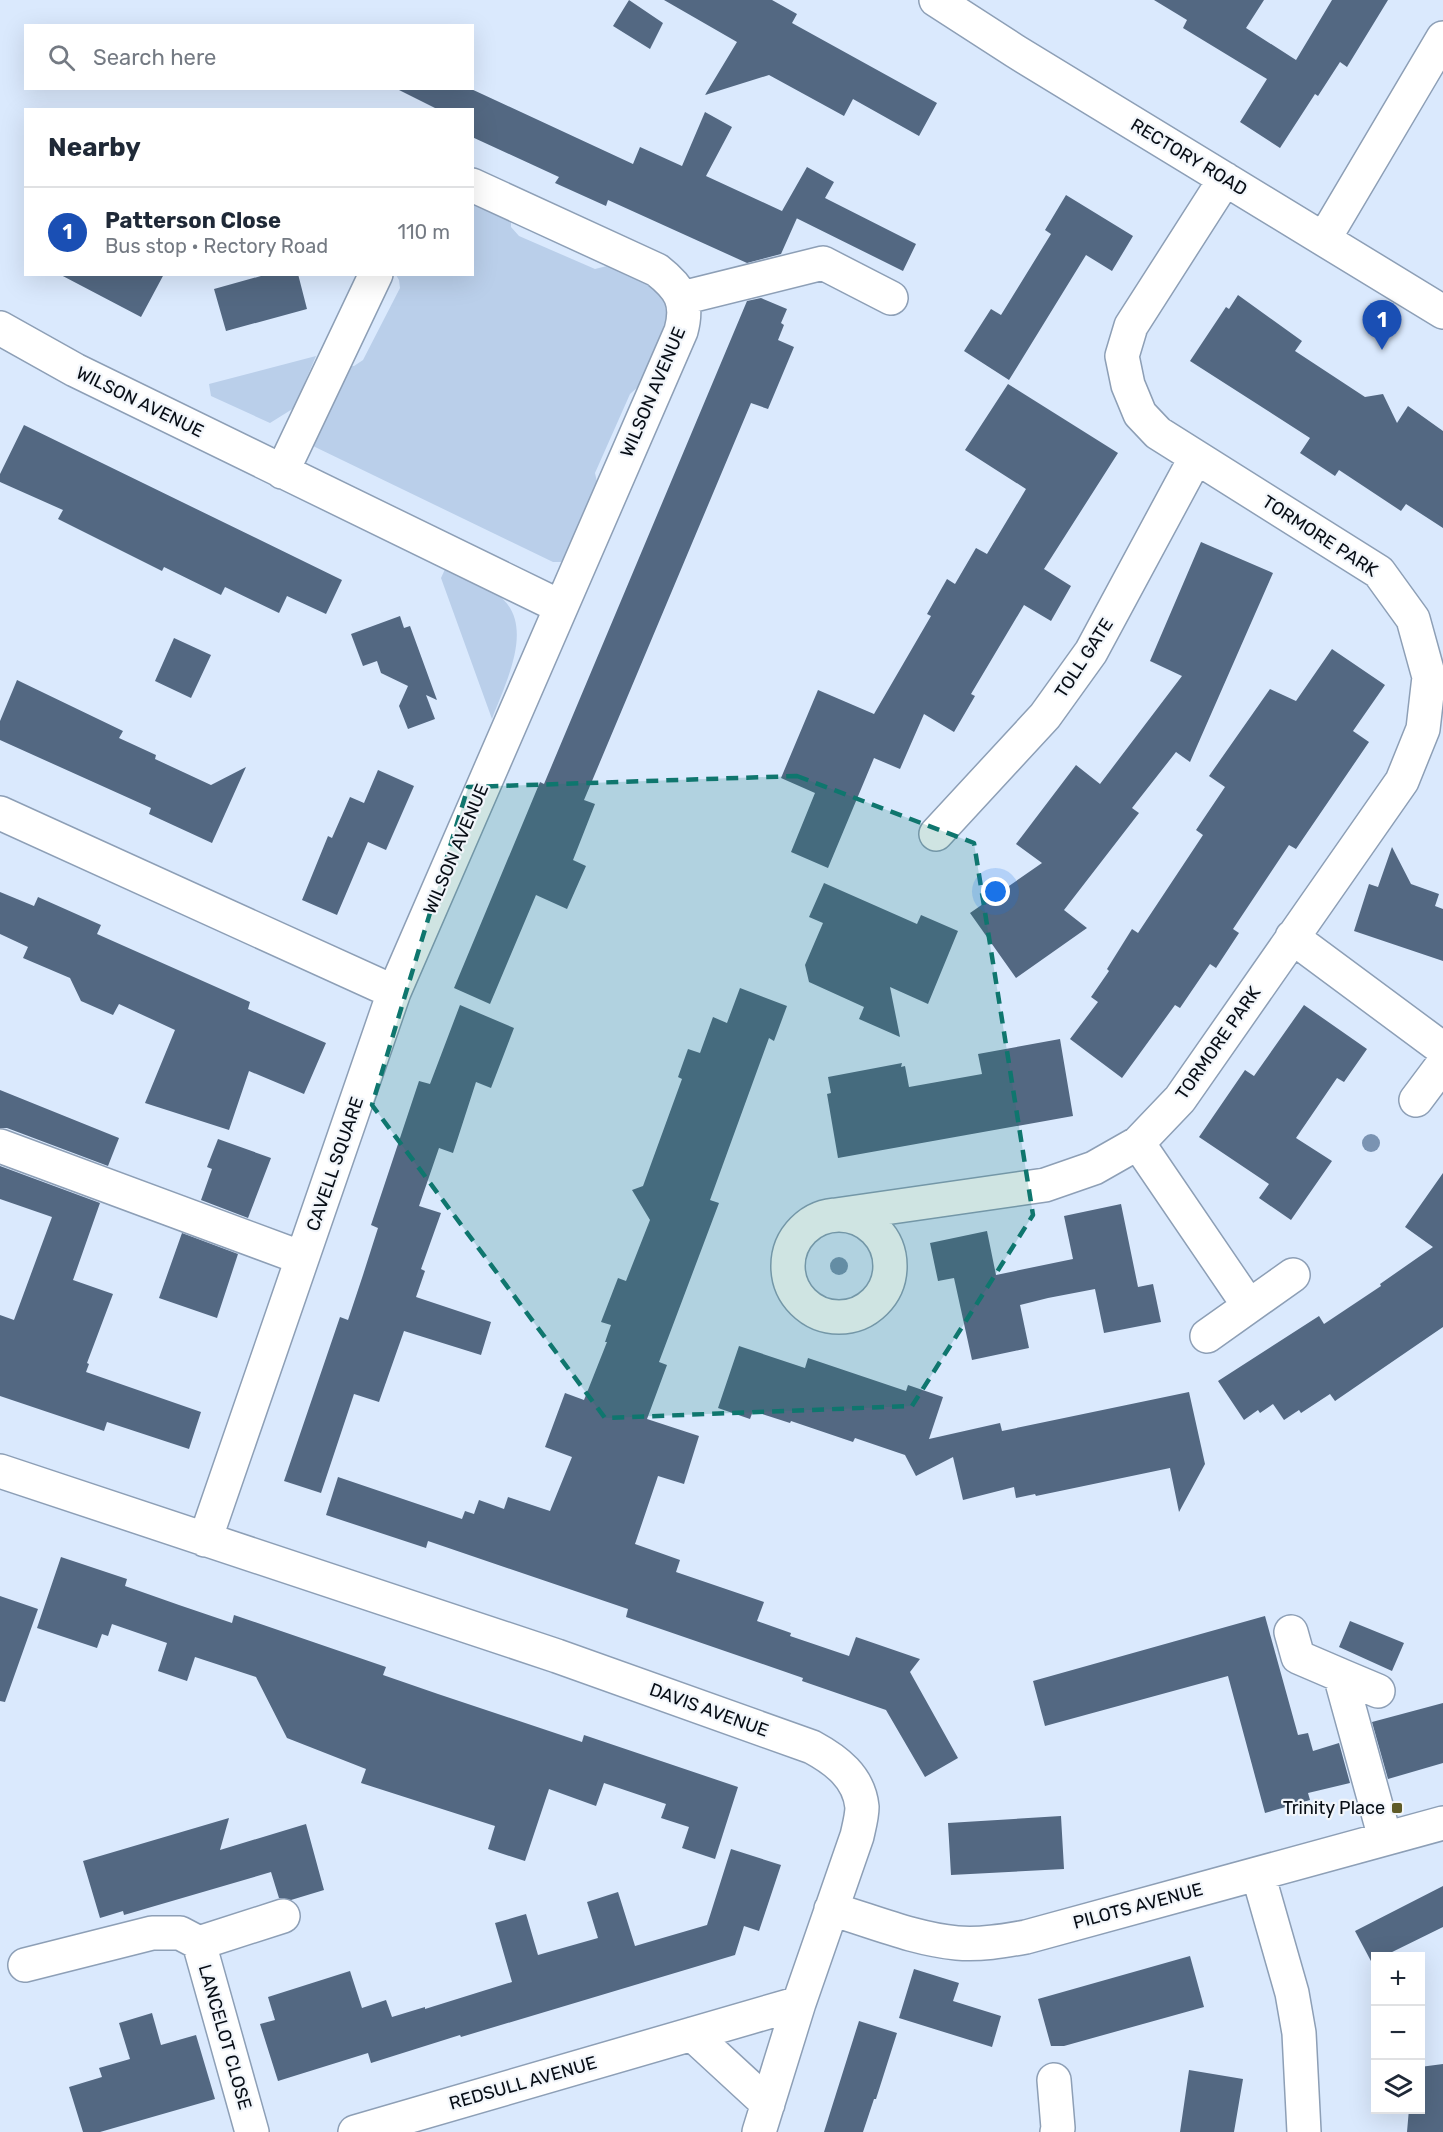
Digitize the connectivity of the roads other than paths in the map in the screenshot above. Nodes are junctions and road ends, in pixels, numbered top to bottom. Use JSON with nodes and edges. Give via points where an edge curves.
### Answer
{"nodes":[{"id":1,"x":936,"y":0,"type":"edge"},
{"id":2,"x":1440,"y":52,"type":"edge"},
{"id":3,"x":1225,"y":179,"type":"junction"},
{"id":4,"x":474,"y":186,"type":"edge"},
{"id":5,"x":1324,"y":239,"type":"junction"},
{"id":6,"x":375,"y":276,"type":"edge"},
{"id":7,"x":682,"y":298,"type":"junction"},
{"id":8,"x":891,"y":298,"type":"dead end"},
{"id":9,"x":1443,"y":312,"type":"edge"},
{"id":10,"x":0,"y":328,"type":"edge"},
{"id":11,"x":1196,"y":457,"type":"junction"},
{"id":12,"x":282,"y":472,"type":"junction"},
{"id":13,"x":561,"y":607,"type":"junction"},
{"id":14,"x":0,"y":813,"type":"edge"},
{"id":15,"x":936,"y":834,"type":"dead end"},
{"id":16,"x":1292,"y":937,"type":"junction"},
{"id":17,"x":394,"y":992,"type":"junction"},
{"id":18,"x":1443,"y":1049,"type":"edge"},
{"id":19,"x":1443,"y":1064,"type":"edge"},
{"id":20,"x":1416,"y":1100,"type":"dead end"},
{"id":21,"x":1138,"y":1143,"type":"junction"},
{"id":22,"x":0,"y":1146,"type":"edge"},
{"id":23,"x":920,"y":1203,"type":"junction"},
{"id":24,"x":836,"y":1215,"type":"junction"},
{"id":25,"x":889,"y":1255,"type":"junction"},
{"id":26,"x":302,"y":1258,"type":"junction"},
{"id":27,"x":1293,"y":1275,"type":"dead end"},
{"id":28,"x":1249,"y":1306,"type":"junction"},
{"id":29,"x":1207,"y":1336,"type":"dead end"},
{"id":30,"x":0,"y":1471,"type":"edge"},
{"id":31,"x":205,"y":1540,"type":"junction"},
{"id":32,"x":1291,"y":1632,"type":"dead end"},
{"id":33,"x":1340,"y":1675,"type":"junction"},
{"id":34,"x":1378,"y":1691,"type":"dead end"},
{"id":35,"x":1443,"y":1823,"type":"edge"},
{"id":36,"x":1385,"y":1838,"type":"junction"},
{"id":37,"x":1258,"y":1874,"type":"junction"},
{"id":38,"x":831,"y":1909,"type":"junction"},
{"id":39,"x":283,"y":1916,"type":"dead end"},
{"id":40,"x":199,"y":1943,"type":"junction"},
{"id":41,"x":25,"y":1965,"type":"dead end"},
{"id":42,"x":799,"y":2003,"type":"junction"},
{"id":43,"x":692,"y":2034,"type":"junction"},
{"id":44,"x":1054,"y":2080,"type":"dead end"},
{"id":45,"x":763,"y":2118,"type":"edge"},
{"id":46,"x":252,"y":2132,"type":"edge"},
{"id":47,"x":355,"y":2132,"type":"edge"},
{"id":48,"x":1057,"y":2132,"type":"edge"},
{"id":49,"x":1304,"y":2132,"type":"edge"}],
"edges":[{"from":1,"to":3,"type":"street","name":"RECTORY ROAD"},
{"from":2,"to":5,"type":"street"},
{"from":3,"to":5,"type":"street","name":"RECTORY ROAD"},
{"from":3,"to":11,"type":"street","name":"TORMORE PARK","via":[[1131,326],[1122,356],[1128,386],[1140,414],[1158,433]]},
{"from":4,"to":7,"type":"street","via":[[657,270],[672,282]]},
{"from":5,"to":9,"type":"street","name":"RECTORY ROAD"},
{"from":6,"to":12,"type":"street"},
{"from":7,"to":8,"type":"street","via":[[823,263]]},
{"from":7,"to":13,"type":"street","name":"WILSON AVENUE","via":[[685,315],[681,331]]},
{"from":10,"to":12,"type":"street","name":"WILSON AVENUE","via":[[75,370]]},
{"from":11,"to":15,"type":"street","name":"TOLL GATE","via":[[1091,652],[1045,716]]},
{"from":11,"to":16,"type":"street","name":"TORMORE PARK","via":[[1379,572],[1413,619],[1429,677],[1423,729],[1402,781]]},
{"from":12,"to":13,"type":"street","name":"WILSON AVENUE"},
{"from":13,"to":17,"type":"street","name":"WILSON AVENUE"},
{"from":14,"to":17,"type":"street"},
{"from":16,"to":18,"type":"street"},
{"from":16,"to":21,"type":"street","name":"TORMORE PARK","via":[[1180,1099]]},
{"from":17,"to":26,"type":"street","name":"CAVELL SQUARE"},
{"from":19,"to":20,"type":"street"},
{"from":21,"to":23,"type":"street","name":"TORMORE PARK","via":[[1094,1168],[1045,1185]]},
{"from":21,"to":28,"type":"street"},
{"from":22,"to":26,"type":"street"},
{"from":23,"to":24,"type":"street","name":"TORMORE PARK"},
{"from":23,"to":25,"type":"street","name":"TORMORE PARK","via":[[904,1215]]},
{"from":24,"to":25,"type":"street","via":[[854,1217],[871,1225]]},
{"from":24,"to":25,"type":"street","name":"TORMORE PARK","via":[[804,1228],[793,1243],[788,1260],[789,1278],[796,1295],[808,1308],[824,1316],[860,1314],[886,1290],[891,1273]]},
{"from":26,"to":31,"type":"street","name":"CAVELL SQUARE"},
{"from":27,"to":28,"type":"street"},
{"from":28,"to":29,"type":"street"},
{"from":30,"to":31,"type":"street"},
{"from":31,"to":38,"type":"street","name":"DAVIS AVENUE","via":[[556,1656],[812,1747],[834,1760],[854,1781],[862,1807],[857,1836]]},
{"from":32,"to":33,"type":"street","via":[[1298,1657]]},
{"from":33,"to":34,"type":"street"},
{"from":33,"to":36,"type":"street"},
{"from":35,"to":36,"type":"street","name":"PILOTS AVENUE"},
{"from":36,"to":37,"type":"street","name":"PILOTS AVENUE"},
{"from":37,"to":38,"type":"street","name":"PILOTS AVENUE","via":[[994,1943],[956,1943],[917,1935]]},
{"from":37,"to":49,"type":"street","via":[[1292,1993],[1299,2034]]},
{"from":38,"to":42,"type":"street","name":"DAVIS AVENUE"},
{"from":39,"to":40,"type":"street","name":"LANCELOT CLOSE"},
{"from":40,"to":41,"type":"street","name":"LANCELOT CLOSE","via":[[180,1933],[152,1933]]},
{"from":40,"to":46,"type":"street","name":"LANCELOT CLOSE"},
{"from":42,"to":43,"type":"street","name":"REDSULL AVENUE"},
{"from":42,"to":45,"type":"street","name":"DAVIS AVENUE"},
{"from":43,"to":45,"type":"street"},
{"from":43,"to":47,"type":"street","name":"REDSULL AVENUE"},
{"from":44,"to":48,"type":"street"}]}
